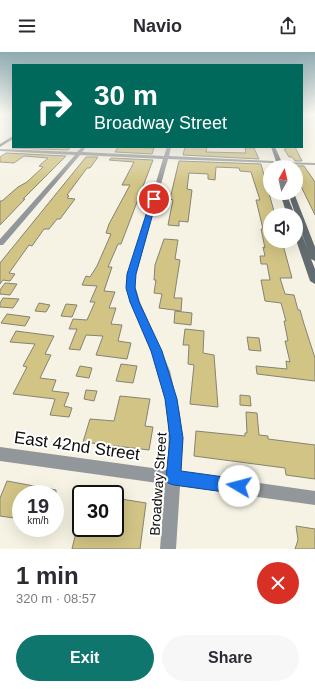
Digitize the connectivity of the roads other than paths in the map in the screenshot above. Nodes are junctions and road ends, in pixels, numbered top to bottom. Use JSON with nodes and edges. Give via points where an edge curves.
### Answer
{"nodes":[{"id":1,"x":12,"y":138,"type":"edge"},
{"id":2,"x":0,"y":146,"type":"edge"},
{"id":3,"x":83,"y":148,"type":"edge"},
{"id":4,"x":169,"y":148,"type":"edge"},
{"id":5,"x":267,"y":148,"type":"edge"},
{"id":6,"x":273,"y":148,"type":"edge"},
{"id":7,"x":0,"y":150,"type":"edge"},
{"id":8,"x":78,"y":153,"type":"junction"},
{"id":9,"x":166,"y":157,"type":"junction"},
{"id":10,"x":272,"y":160,"type":"edge"},
{"id":11,"x":278,"y":160,"type":"edge"},
{"id":12,"x":263,"y":164,"type":"edge"},
{"id":13,"x":303,"y":164,"type":"edge"},
{"id":14,"x":315,"y":164,"type":"edge"},
{"id":15,"x":294,"y":200,"type":"edge"},
{"id":16,"x":0,"y":243,"type":"edge"},
{"id":17,"x":303,"y":248,"type":"edge"},
{"id":18,"x":315,"y":258,"type":"edge"},
{"id":19,"x":315,"y":281,"type":"edge"},
{"id":20,"x":0,"y":454,"type":"edge"},
{"id":21,"x":174,"y":478,"type":"junction"},
{"id":22,"x":315,"y":498,"type":"edge"},
{"id":23,"x":168,"y":549,"type":"edge"}],
"edges":[{"from":1,"to":2,"type":"main road"},
{"from":3,"to":8,"type":"street"},
{"from":4,"to":9,"type":"street","name":"Broadway Street"},
{"from":5,"to":10,"type":"main road"},
{"from":6,"to":11,"type":"main road"},
{"from":7,"to":8,"type":"street"},
{"from":8,"to":9,"type":"street"},
{"from":8,"to":16,"type":"street"},
{"from":9,"to":12,"type":"street"},
{"from":9,"to":21,"type":"street","name":"Broadway Street","via":[[130,282],[132,296],[157,351],[170,394],[176,438]]},
{"from":13,"to":14,"type":"street"},
{"from":15,"to":18,"type":"main road"},
{"from":17,"to":19,"type":"main road"},
{"from":20,"to":21,"type":"street","name":"East 42nd Street"},
{"from":21,"to":22,"type":"street","name":"East 42nd Street"},
{"from":21,"to":23,"type":"street","name":"Broadway Street"}]}
